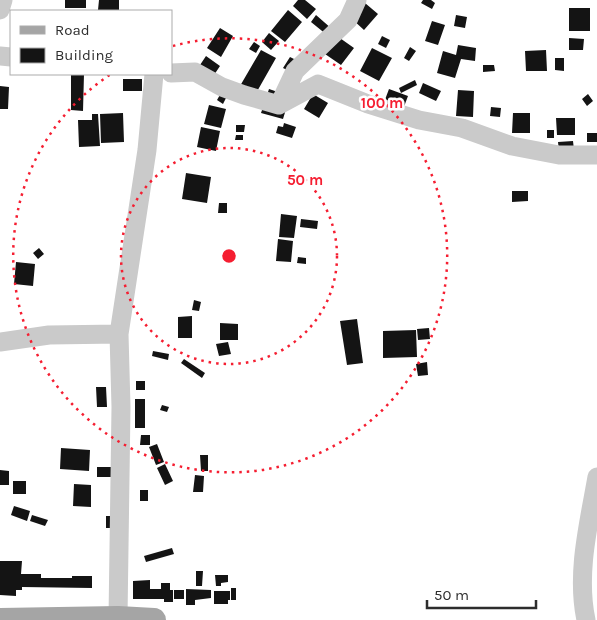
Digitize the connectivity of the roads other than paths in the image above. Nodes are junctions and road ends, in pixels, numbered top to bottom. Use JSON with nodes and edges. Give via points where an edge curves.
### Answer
{"nodes":[{"id":1,"x":3,"y":0,"type":"edge"},
{"id":2,"x":358,"y":0,"type":"edge"},
{"id":3,"x":0,"y":10,"type":"edge"},
{"id":4,"x":172,"y":73,"type":"edge"},
{"id":5,"x":154,"y":75,"type":"edge"},
{"id":6,"x":280,"y":105,"type":"junction"},
{"id":7,"x":597,"y":155,"type":"edge"},
{"id":8,"x":119,"y":334,"type":"junction"},
{"id":9,"x":0,"y":342,"type":"edge"},
{"id":10,"x":597,"y":477,"type":"edge"},
{"id":11,"x":118,"y":618,"type":"junction"},
{"id":12,"x":0,"y":620,"type":"edge"},
{"id":13,"x":154,"y":620,"type":"edge"},
{"id":14,"x":586,"y":620,"type":"edge"}],
"edges":[{"from":1,"to":3,"type":"street"},
{"from":2,"to":6,"type":"street","via":[[348,20],[295,71]]},
{"from":4,"to":6,"type":"street","via":[[195,72],[222,87]]},
{"from":5,"to":8,"type":"street","via":[[147,150]]},
{"from":6,"to":7,"type":"street","via":[[318,84],[368,104],[419,120],[462,128],[512,146],[559,156]]},
{"from":8,"to":9,"type":"street","via":[[49,335]]},
{"from":8,"to":11,"type":"street"},
{"from":10,"to":14,"type":"street","via":[[583,562]]},
{"from":11,"to":12,"type":"main road"},
{"from":11,"to":13,"type":"main road"}]}
